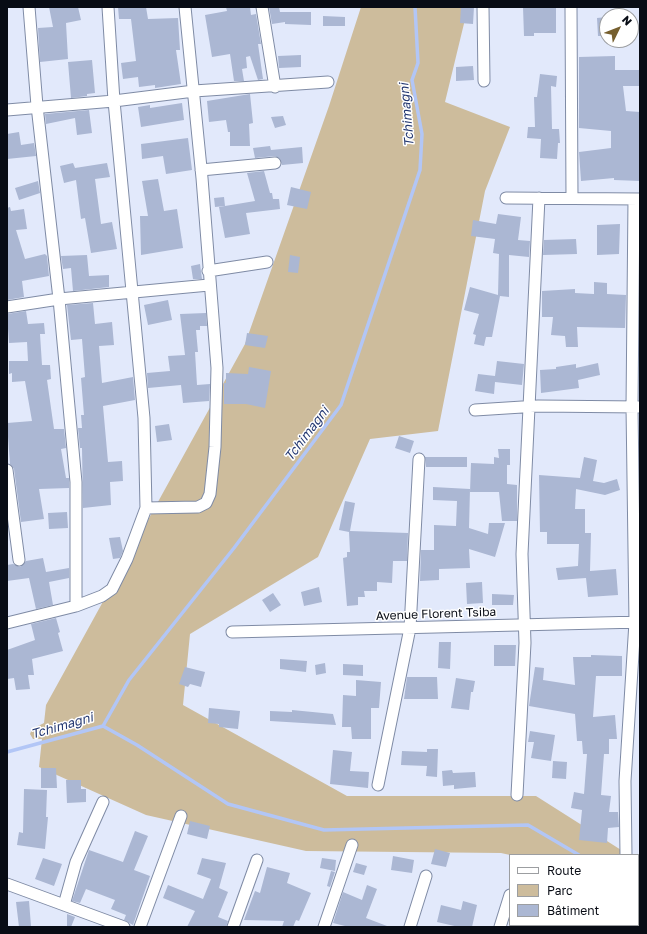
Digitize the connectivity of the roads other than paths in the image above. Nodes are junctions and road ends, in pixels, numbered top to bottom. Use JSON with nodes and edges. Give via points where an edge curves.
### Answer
{"nodes":[{"id":1,"x":29,"y":7,"type":"edge"},
{"id":2,"x":108,"y":7,"type":"edge"},
{"id":3,"x":185,"y":7,"type":"edge"},
{"id":4,"x":262,"y":7,"type":"edge"},
{"id":5,"x":483,"y":7,"type":"edge"},
{"id":6,"x":571,"y":7,"type":"edge"},
{"id":7,"x":484,"y":81,"type":"dead end"},
{"id":8,"x":328,"y":82,"type":"dead end"},
{"id":9,"x":275,"y":87,"type":"junction"},
{"id":10,"x":194,"y":91,"type":"junction"},
{"id":11,"x":114,"y":101,"type":"junction"},
{"id":12,"x":36,"y":106,"type":"junction"},
{"id":13,"x":7,"y":110,"type":"edge"},
{"id":14,"x":276,"y":163,"type":"dead end"},
{"id":15,"x":201,"y":170,"type":"junction"},
{"id":16,"x":506,"y":198,"type":"dead end"},
{"id":17,"x":539,"y":198,"type":"junction"},
{"id":18,"x":572,"y":198,"type":"junction"},
{"id":19,"x":637,"y":199,"type":"edge"},
{"id":20,"x":267,"y":262,"type":"dead end"},
{"id":21,"x":208,"y":271,"type":"junction"},
{"id":22,"x":209,"y":284,"type":"junction"},
{"id":23,"x":132,"y":291,"type":"junction"},
{"id":24,"x":59,"y":299,"type":"junction"},
{"id":25,"x":7,"y":307,"type":"edge"},
{"id":26,"x":530,"y":406,"type":"junction"},
{"id":27,"x":636,"y":407,"type":"edge"},
{"id":28,"x":475,"y":410,"type":"dead end"},
{"id":29,"x":419,"y":460,"type":"dead end"},
{"id":30,"x":7,"y":470,"type":"edge"},
{"id":31,"x":146,"y":508,"type":"junction"},
{"id":32,"x":19,"y":560,"type":"dead end"},
{"id":33,"x":76,"y":606,"type":"junction"},
{"id":34,"x":638,"y":622,"type":"edge"},
{"id":35,"x":7,"y":623,"type":"edge"},
{"id":36,"x":524,"y":624,"type":"junction"},
{"id":37,"x":410,"y":628,"type":"junction"},
{"id":38,"x":232,"y":632,"type":"dead end"},
{"id":39,"x":378,"y":785,"type":"dead end"},
{"id":40,"x":517,"y":795,"type":"dead end"},
{"id":41,"x":103,"y":802,"type":"dead end"},
{"id":42,"x":181,"y":816,"type":"dead end"},
{"id":43,"x":352,"y":845,"type":"dead end"},
{"id":44,"x":626,"y":854,"type":"edge"},
{"id":45,"x":257,"y":860,"type":"dead end"},
{"id":46,"x":426,"y":876,"type":"dead end"},
{"id":47,"x":7,"y":884,"type":"edge"},
{"id":48,"x":509,"y":898,"type":"edge"},
{"id":49,"x":64,"y":906,"type":"junction"},
{"id":50,"x":124,"y":927,"type":"edge"},
{"id":51,"x":140,"y":927,"type":"edge"},
{"id":52,"x":232,"y":927,"type":"edge"},
{"id":53,"x":324,"y":927,"type":"edge"},
{"id":54,"x":410,"y":927,"type":"edge"},
{"id":55,"x":500,"y":927,"type":"edge"}],
"edges":[{"from":1,"to":12,"type":"street"},
{"from":2,"to":11,"type":"street"},
{"from":3,"to":10,"type":"street"},
{"from":4,"to":9,"type":"street"},
{"from":5,"to":7,"type":"street"},
{"from":6,"to":18,"type":"street"},
{"from":8,"to":9,"type":"street"},
{"from":9,"to":10,"type":"street"},
{"from":10,"to":11,"type":"street"},
{"from":10,"to":15,"type":"street"},
{"from":11,"to":12,"type":"street"},
{"from":11,"to":23,"type":"street"},
{"from":12,"to":13,"type":"street"},
{"from":12,"to":24,"type":"street"},
{"from":14,"to":15,"type":"street"},
{"from":15,"to":21,"type":"street"},
{"from":16,"to":17,"type":"street"},
{"from":17,"to":18,"type":"street"},
{"from":17,"to":26,"type":"street"},
{"from":18,"to":19,"type":"street"},
{"from":19,"to":27,"type":"street"},
{"from":20,"to":21,"type":"street"},
{"from":21,"to":22,"type":"street"},
{"from":22,"to":23,"type":"street"},
{"from":22,"to":31,"type":"street","via":[[217,368],[216,447],[210,494],[206,503],[198,507]]},
{"from":23,"to":24,"type":"street"},
{"from":23,"to":31,"type":"street","via":[[144,418]]},
{"from":24,"to":25,"type":"street"},
{"from":24,"to":33,"type":"street","via":[[76,482]]},
{"from":26,"to":27,"type":"street"},
{"from":26,"to":28,"type":"street"},
{"from":26,"to":36,"type":"street","via":[[522,554]]},
{"from":27,"to":34,"type":"street"},
{"from":29,"to":37,"type":"street"},
{"from":30,"to":32,"type":"street"},
{"from":31,"to":33,"type":"street","via":[[127,559],[112,589],[102,596]]},
{"from":33,"to":35,"type":"street"},
{"from":34,"to":36,"type":"street","name":"Avenue Florent Tsiba"},
{"from":34,"to":44,"type":"street","via":[[625,781]]},
{"from":36,"to":37,"type":"street","name":"Avenue Florent Tsiba"},
{"from":36,"to":40,"type":"street"},
{"from":37,"to":38,"type":"street","name":"Avenue Florent Tsiba"},
{"from":37,"to":39,"type":"street"},
{"from":41,"to":49,"type":"street","via":[[76,862]]},
{"from":42,"to":51,"type":"street"},
{"from":43,"to":53,"type":"street"},
{"from":45,"to":52,"type":"street"},
{"from":46,"to":54,"type":"street"},
{"from":47,"to":49,"type":"street"},
{"from":48,"to":55,"type":"street"},
{"from":49,"to":50,"type":"street"}]}
